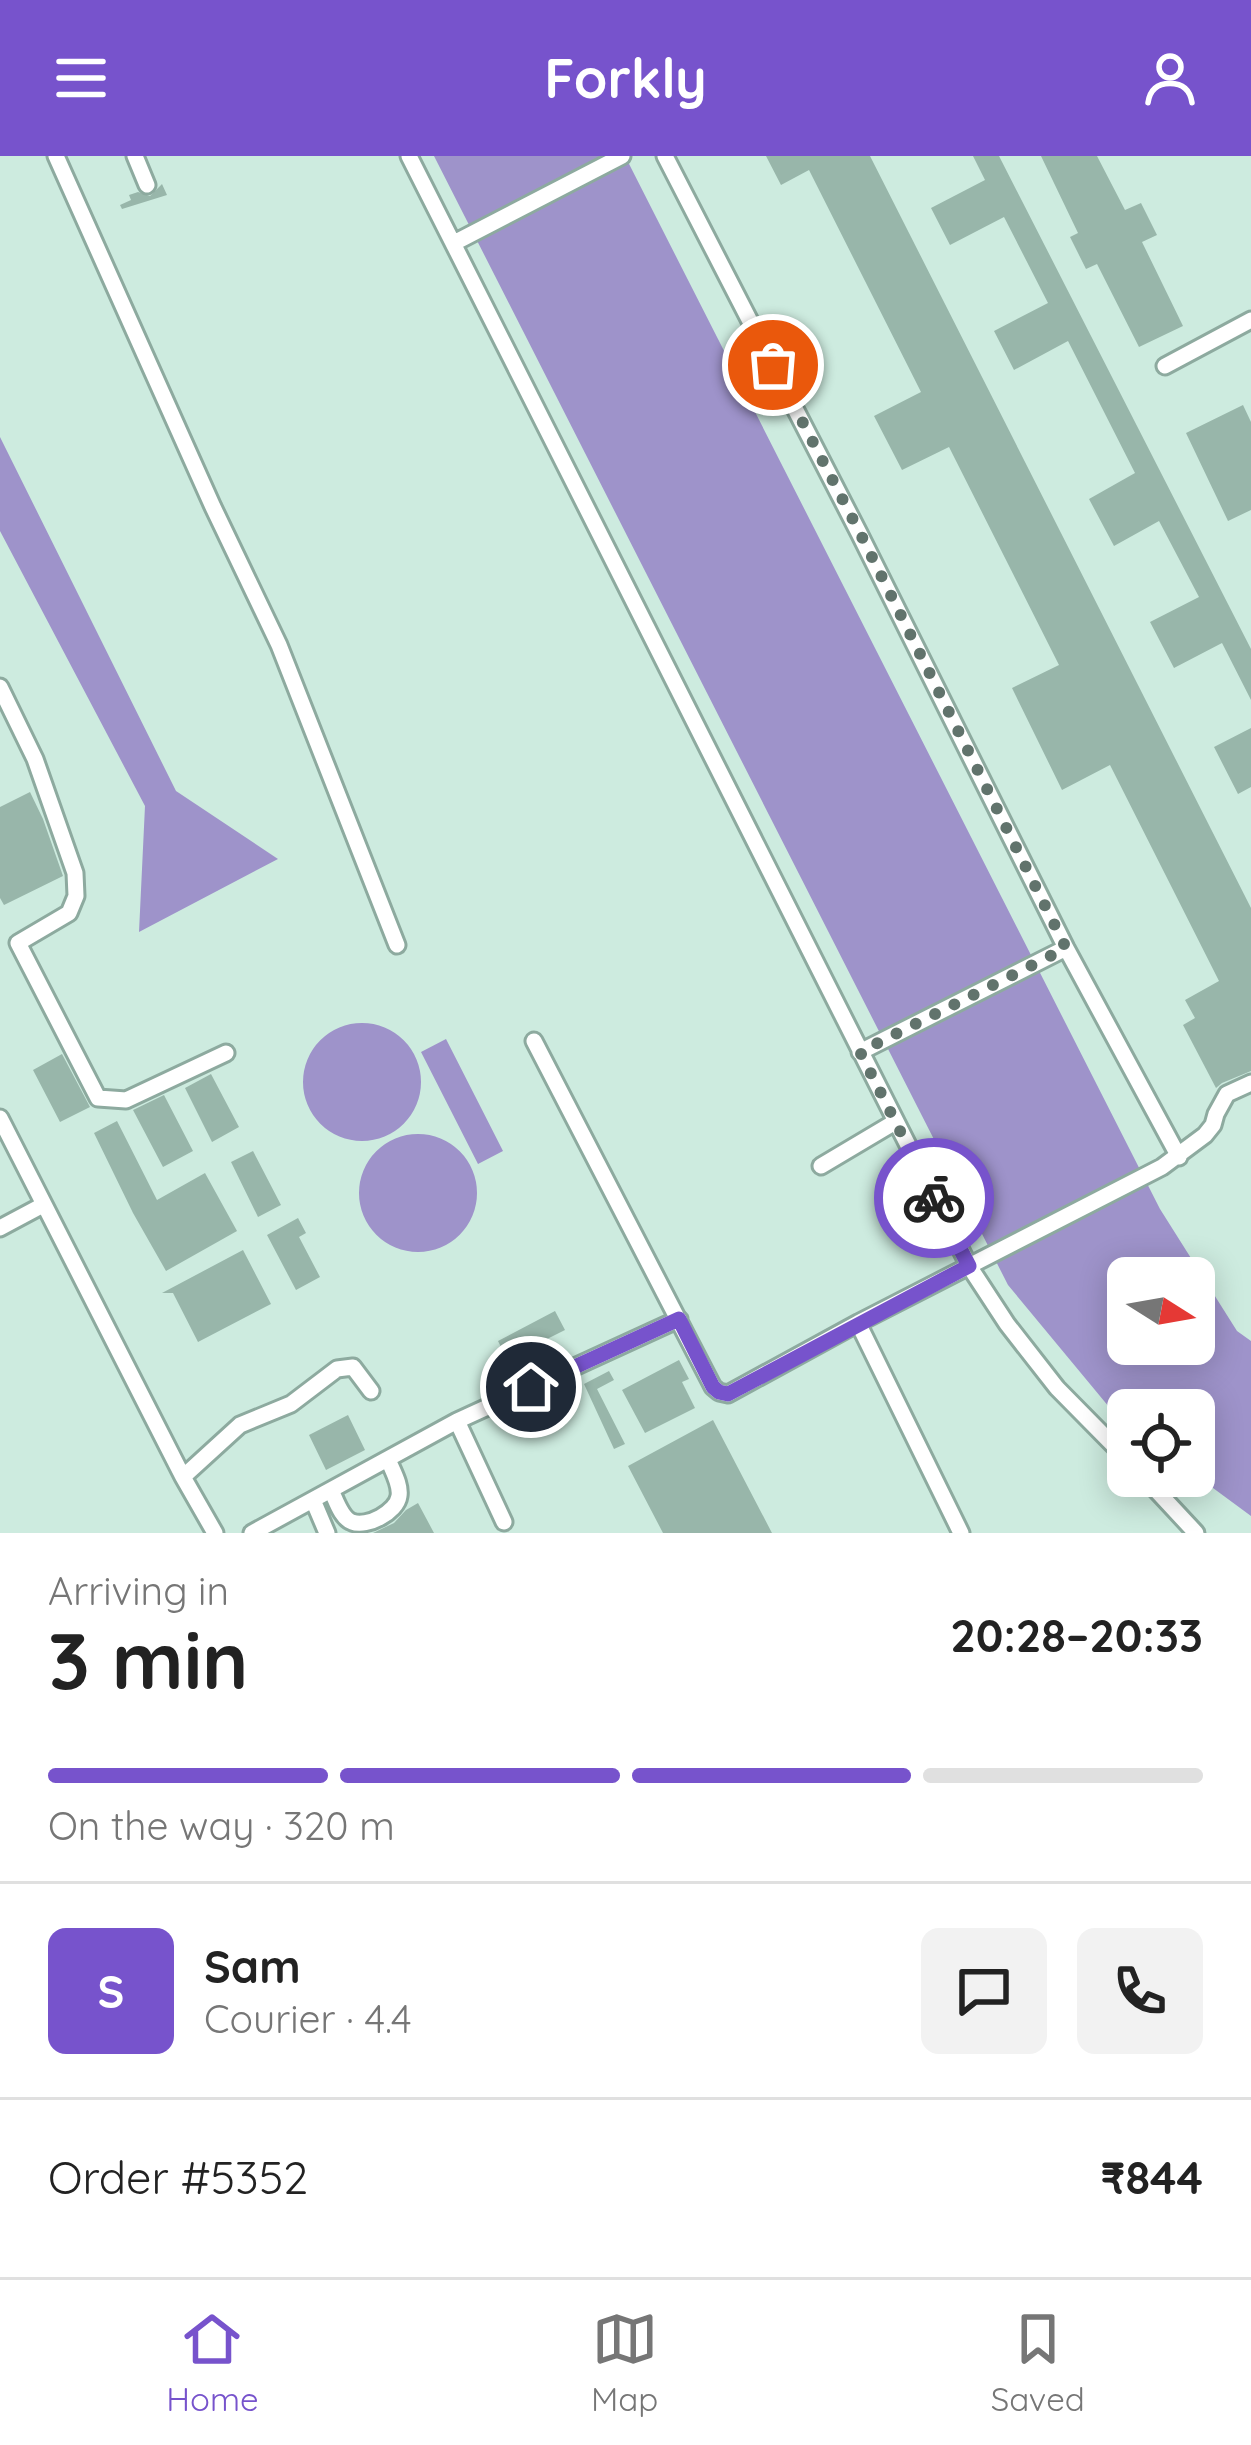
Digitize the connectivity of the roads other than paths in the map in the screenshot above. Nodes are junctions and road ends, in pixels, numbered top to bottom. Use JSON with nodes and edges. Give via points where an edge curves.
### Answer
{"nodes":[{"id":1,"x":56,"y":156,"type":"edge"},
{"id":2,"x":135,"y":156,"type":"edge"},
{"id":3,"x":409,"y":156,"type":"edge"},
{"id":4,"x":622,"y":156,"type":"edge"},
{"id":5,"x":665,"y":156,"type":"edge"},
{"id":6,"x":146,"y":185,"type":"dead end"},
{"id":7,"x":460,"y":240,"type":"junction"},
{"id":8,"x":1251,"y":320,"type":"edge"},
{"id":9,"x":1165,"y":366,"type":"dead end"},
{"id":10,"x":0,"y":687,"type":"edge"},
{"id":11,"x":397,"y":945,"type":"dead end"},
{"id":12,"x":1066,"y":948,"type":"junction"},
{"id":13,"x":534,"y":1041,"type":"dead end"},
{"id":14,"x":865,"y":1050,"type":"junction"},
{"id":15,"x":226,"y":1053,"type":"dead end"},
{"id":16,"x":1251,"y":1083,"type":"edge"},
{"id":17,"x":0,"y":1118,"type":"edge"},
{"id":18,"x":895,"y":1122,"type":"junction"},
{"id":19,"x":1179,"y":1156,"type":"junction"},
{"id":20,"x":821,"y":1166,"type":"dead end"},
{"id":21,"x":43,"y":1205,"type":"junction"},
{"id":22,"x":0,"y":1228,"type":"edge"},
{"id":23,"x":977,"y":1263,"type":"junction"},
{"id":24,"x":679,"y":1319,"type":"junction"},
{"id":25,"x":858,"y":1323,"type":"junction"},
{"id":26,"x":370,"y":1391,"type":"dead end"},
{"id":27,"x":457,"y":1421,"type":"junction"},
{"id":28,"x":1107,"y":1439,"type":"edge"},
{"id":29,"x":388,"y":1459,"type":"junction"},
{"id":30,"x":183,"y":1477,"type":"junction"},
{"id":31,"x":331,"y":1490,"type":"junction"},
{"id":32,"x":1162,"y":1497,"type":"edge"},
{"id":33,"x":313,"y":1500,"type":"junction"},
{"id":34,"x":503,"y":1522,"type":"dead end"},
{"id":35,"x":215,"y":1533,"type":"edge"},
{"id":36,"x":252,"y":1533,"type":"edge"},
{"id":37,"x":327,"y":1533,"type":"edge"},
{"id":38,"x":961,"y":1533,"type":"edge"},
{"id":39,"x":1195,"y":1533,"type":"edge"}],
"edges":[{"from":1,"to":11,"type":"lane","via":[[279,645]]},
{"from":2,"to":6,"type":"lane"},
{"from":3,"to":7,"type":"lane"},
{"from":4,"to":7,"type":"lane"},
{"from":5,"to":12,"type":"lane"},
{"from":7,"to":14,"type":"lane"},
{"from":8,"to":9,"type":"lane"},
{"from":10,"to":15,"type":"lane","via":[[35,759],[78,885],[69,914],[18,944],[98,1098],[126,1100]]},
{"from":12,"to":14,"type":"lane"},
{"from":12,"to":19,"type":"lane"},
{"from":13,"to":24,"type":"lane"},
{"from":14,"to":18,"type":"lane"},
{"from":16,"to":19,"type":"lane","via":[[1228,1094],[1213,1125]]},
{"from":17,"to":21,"type":"lane"},
{"from":18,"to":20,"type":"lane"},
{"from":18,"to":23,"type":"lane"},
{"from":19,"to":23,"type":"lane"},
{"from":21,"to":22,"type":"lane"},
{"from":21,"to":30,"type":"lane"},
{"from":23,"to":25,"type":"lane"},
{"from":23,"to":28,"type":"lane","via":[[1006,1324]]},
{"from":24,"to":25,"type":"lane","via":[[713,1387],[728,1394]]},
{"from":24,"to":27,"type":"lane"},
{"from":25,"to":38,"type":"lane"},
{"from":26,"to":30,"type":"lane","via":[[353,1367],[338,1370],[291,1404],[240,1425]]},
{"from":27,"to":29,"type":"lane"},
{"from":27,"to":34,"type":"lane"},
{"from":29,"to":31,"type":"lane"},
{"from":29,"to":31,"type":"lane","via":[[400,1489],[392,1510],[351,1522]]},
{"from":30,"to":35,"type":"lane"},
{"from":31,"to":33,"type":"lane"},
{"from":32,"to":39,"type":"lane"},
{"from":33,"to":36,"type":"lane"},
{"from":33,"to":37,"type":"lane"}]}
